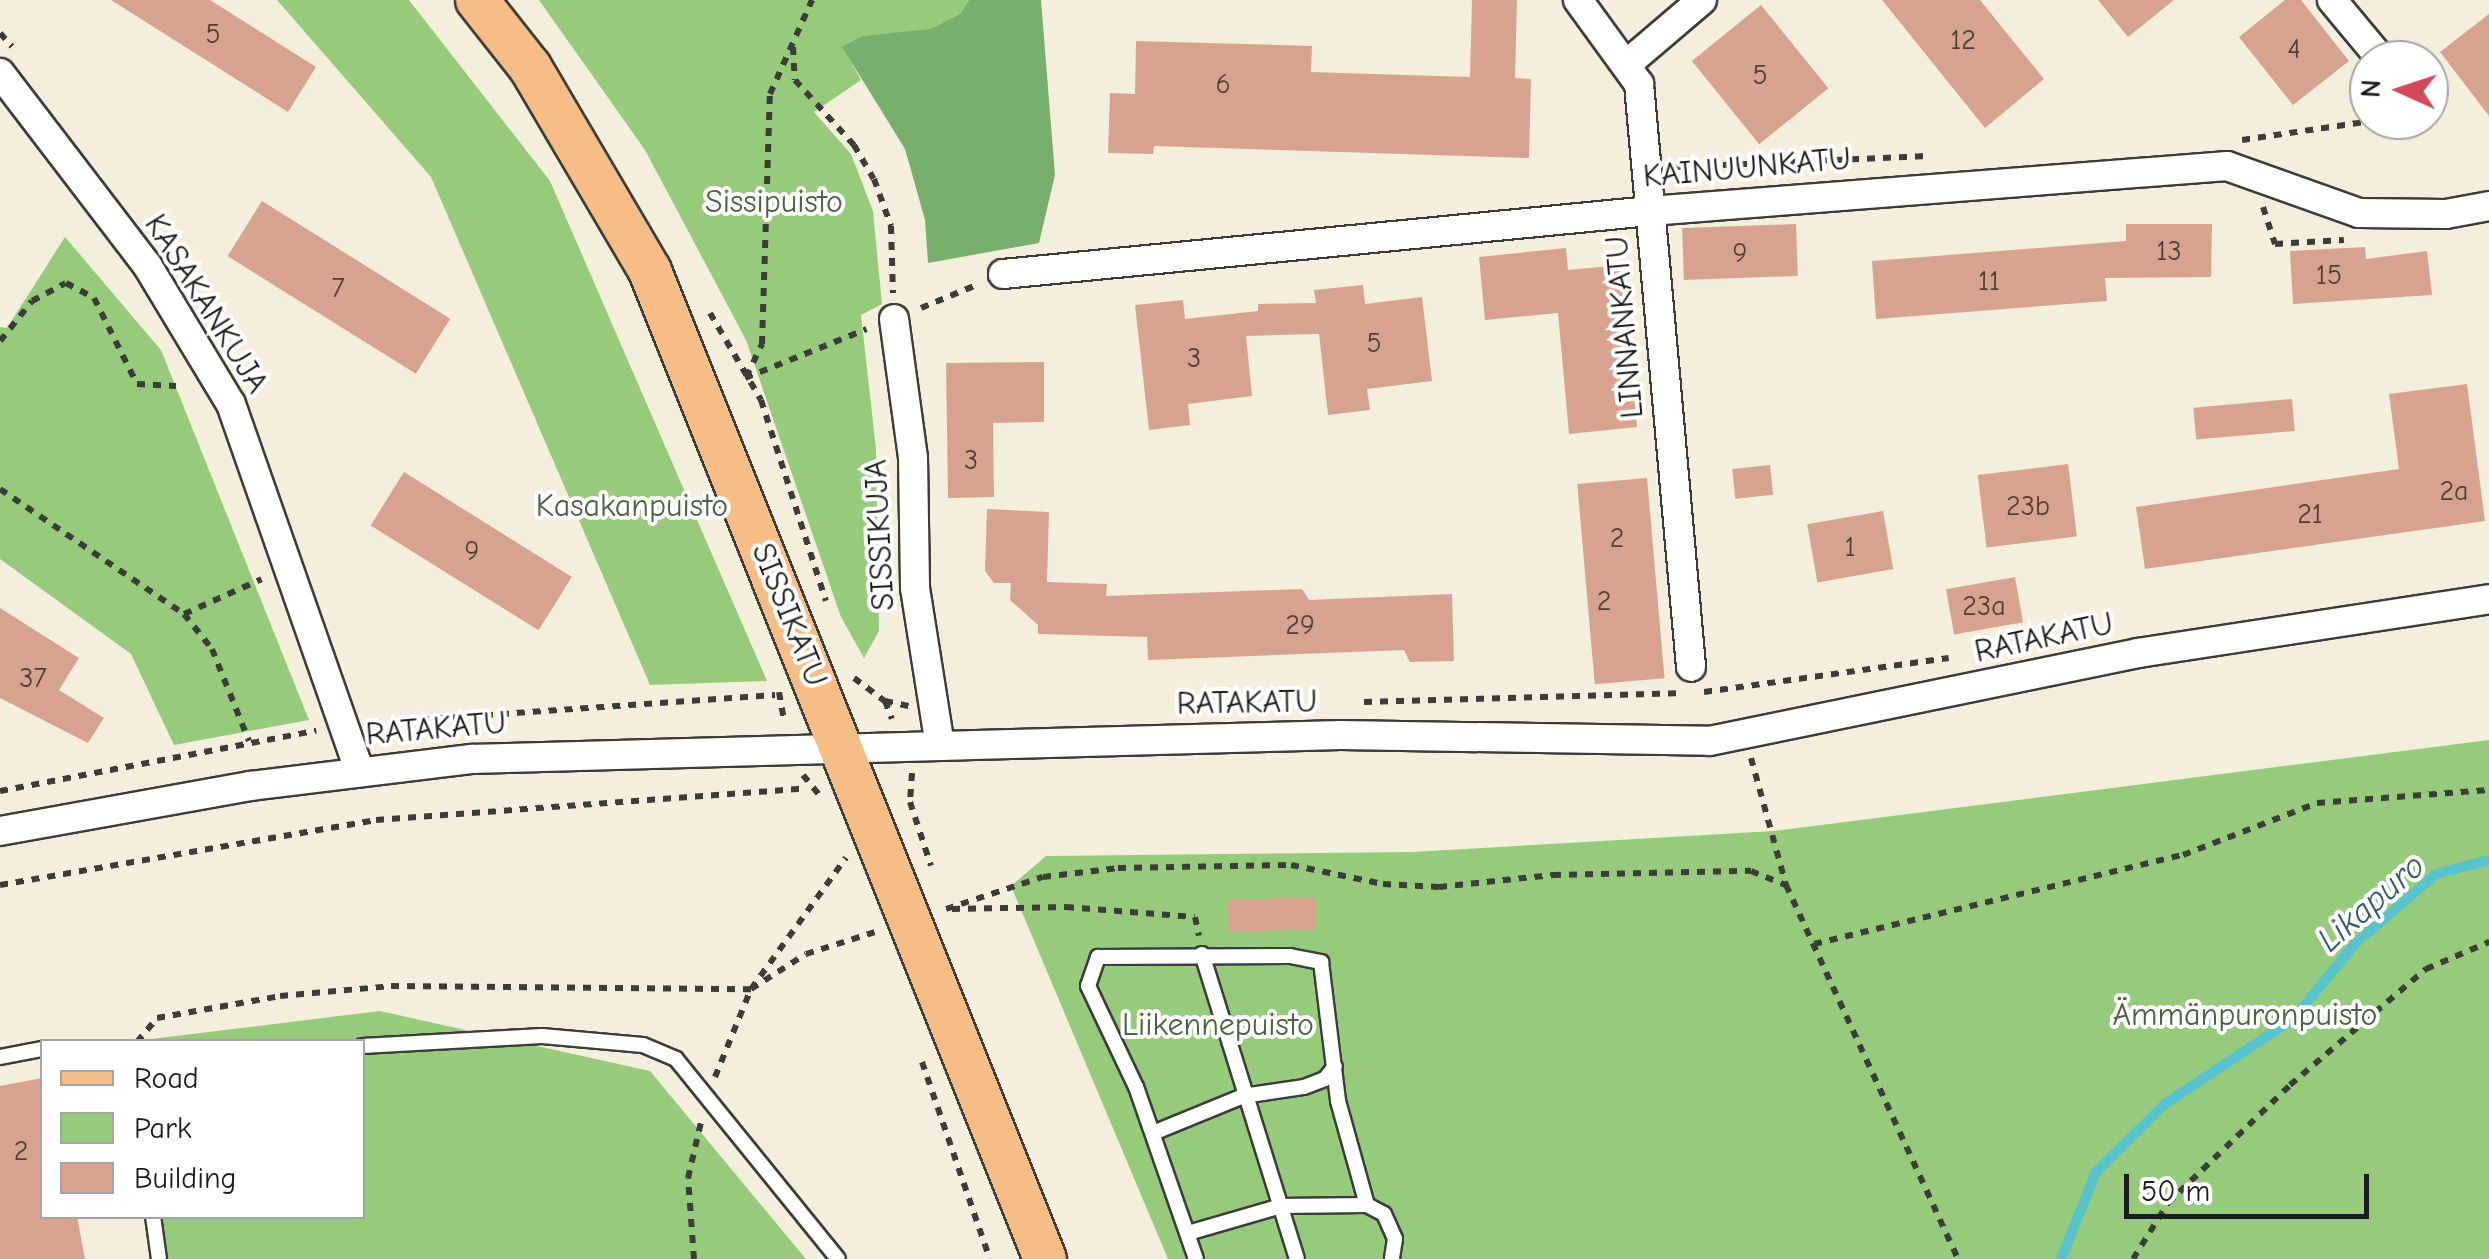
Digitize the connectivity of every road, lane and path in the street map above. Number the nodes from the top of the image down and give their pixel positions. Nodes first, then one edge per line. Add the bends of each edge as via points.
1 (477, 0) edge
2 (812, 0) edge
3 (1578, 0) edge
4 (1702, 0) edge
5 (2332, 0) edge
6 (2365, 40) edge
7 (792, 43) junction
8 (1628, 62) junction
9 (0, 72) edge
10 (2349, 125) edge
11 (1674, 149) dead end
12 (1946, 155) dead end
13 (2253, 155) dead end
14 (1650, 211) junction
15 (2488, 211) edge
16 (1003, 274) joint
17 (894, 319) junction
18 (0, 341) edge
19 (176, 386) dead end
20 (0, 488) edge
21 (263, 578) dead end
22 (2489, 598) edge
23 (184, 614) junction
24 (1691, 667) dead end
25 (775, 695) dead end
26 (348, 727) junction
27 (1745, 737) junction
28 (249, 741) junction
29 (842, 746) junction
30 (940, 746) junction
31 (359, 770) junction
32 (808, 788) dead end
33 (2489, 790) edge
34 (0, 791) edge
35 (0, 831) edge
36 (850, 854) dead end
37 (1786, 884) junction
38 (0, 885) edge
39 (878, 931) dead end
40 (2489, 942) edge
41 (1814, 944) junction
42 (1202, 954) junction
43 (751, 989) junction
44 (140, 1039) edge
45 (365, 1046) edge
46 (40, 1049) edge
47 (0, 1057) edge
48 (1335, 1066) junction
49 (708, 1093) junction
50 (1242, 1096) junction
51 (1153, 1133) junction
52 (1367, 1205) junction
53 (1281, 1206) junction
54 (152, 1219) edge
55 (1188, 1232) junction
56 (159, 1259) edge
57 (694, 1259) edge
58 (838, 1259) edge
59 (1045, 1259) edge
60 (1196, 1259) edge
61 (1297, 1259) edge
62 (1392, 1259) edge
63 (1958, 1259) edge
64 (2133, 1259) edge

1 - 29 main road, SISSIKATU via 530,67 650,271
2 - 7 path
3 - 8 street, LINNANKATU
4 - 8 street
5 - 6 street
7 - 17 path via 796,80 854,144 874,179 891,226
7 - 17 path via 770,94 762,344 746,378
8 - 14 street, LINNANKATU via 1639,84
9 - 26 street, KASAKANKUJA via 147,265 230,404
10 - 13 path via 2235,145
11 - 12 path via 1676,167
14 - 15 street, KAINUUNKATU via 2227,166 2359,214
14 - 16 street, KAINUUNKATU
14 - 24 street, LINNANKATU
16 - 17 path
17 - 30 street, SISSIKUJA via 912,458 914,588
18 - 19 path via 32,300 66,283 94,298 137,384
20 - 23 path
21 - 23 path
22 - 27 street, RATAKATU via 2138,654
23 - 28 path via 212,649
25 - 26 path
26 - 28 path
26 - 31 street, KASAKANKUJA
27 - 30 street, RATAKATU via 1341,736
27 - 37 path
28 - 34 path
29 - 30 street, RATAKATU
29 - 31 street, RATAKATU via 471,758
29 - 59 main road, SISSIKATU
31 - 35 street, RATAKATU
32 - 38 path via 376,820
33 - 41 path via 2316,803 2184,855
36 - 43 path
37 - 41 path
37 - 42 path via 1751,871 1552,875 1439,886 1383,884 1291,865 1118,868 1044,878 946,910 1066,907 1195,917
39 - 43 path via 806,954
40 - 64 path via 2426,969 2290,1084 2168,1203
41 - 63 path
42 - 48 lane via 1321,962
42 - 50 lane
42 - 51 lane via 1115,953 1098,957 1090,968 1088,986
43 - 44 path via 391,986 280,996 158,1018
43 - 49 path
45 - 49 lane via 596,1039 643,1045 676,1059
46 - 47 lane
48 - 50 lane via 1325,1079 1304,1087
48 - 52 lane
49 - 57 path via 688,1178
49 - 58 lane
50 - 51 lane
50 - 53 lane
51 - 55 lane
52 - 53 lane
52 - 62 lane via 1384,1214 1395,1239
53 - 55 lane
53 - 61 lane
54 - 56 lane
55 - 60 lane

